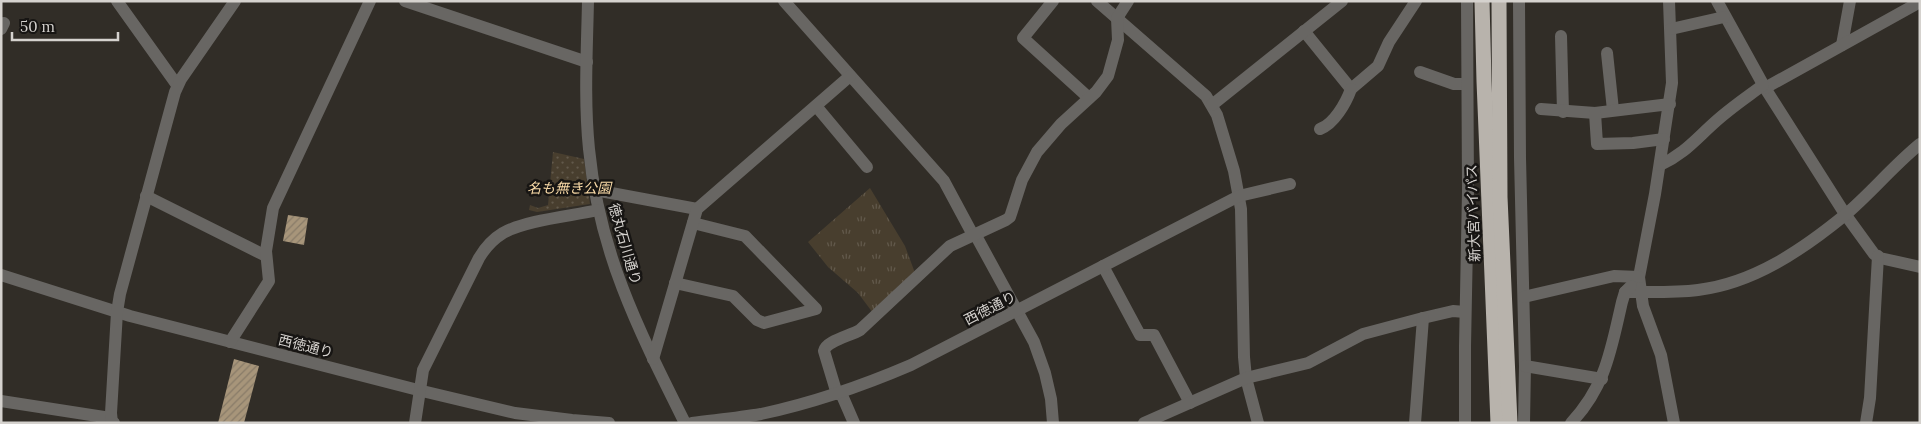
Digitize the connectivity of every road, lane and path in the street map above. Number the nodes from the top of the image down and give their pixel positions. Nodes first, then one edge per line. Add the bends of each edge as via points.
1 (117, 1) edge
2 (235, 1) edge
3 (370, 1) edge
4 (405, 1) edge
5 (588, 1) edge
6 (784, 1) edge
7 (1053, 1) edge
8 (1097, 1) edge
9 (1128, 1) edge
10 (1342, 1) edge
11 (1416, 1) edge
12 (1467, 1) edge
13 (1482, 1) edge
14 (1499, 1) edge
15 (1519, 1) edge
16 (1669, 1) edge
17 (1717, 1) edge
18 (1850, 1) edge
19 (1920, 2) edge
20 (1724, 17) junction
21 (1117, 18) junction
22 (1671, 30) junction
23 (1304, 31) junction
24 (1562, 36) dead end
25 (1842, 46) junction
26 (1607, 53) dead end
27 (587, 62) junction
28 (1420, 72) dead end
29 (850, 76) junction
30 (1466, 84) junction
31 (177, 85) junction
32 (1764, 86) junction
33 (1351, 90) junction
34 (1089, 98) junction
35 (1212, 104) junction
36 (1670, 104) junction
37 (816, 106) junction
38 (1540, 109) dead end
39 (1613, 110) junction
40 (1563, 112) junction
41 (1596, 113) junction
42 (1320, 130) dead end
43 (1664, 139) junction
44 (1920, 144) edge
45 (1660, 165) junction
46 (867, 167) dead end
47 (1290, 184) dead end
48 (595, 190) junction
49 (146, 196) junction
50 (1239, 196) junction
51 (697, 209) junction
52 (598, 210) junction
53 (1845, 214) junction
54 (693, 223) junction
55 (974, 234) junction
56 (266, 256) junction
57 (1878, 256) junction
58 (1103, 266) junction
59 (1920, 267) edge
60 (1, 275) edge
61 (1639, 277) junction
62 (675, 283) junction
63 (1625, 292) junction
64 (1641, 292) junction
65 (1524, 297) junction
66 (1017, 311) junction
67 (117, 312) junction
68 (1465, 312) junction
69 (1423, 318) junction
70 (230, 342) junction
71 (653, 359) junction
72 (1525, 366) junction
73 (1246, 378) junction
74 (1602, 380) junction
75 (418, 390) junction
76 (839, 393) junction
77 (1, 401) edge
78 (1190, 403) junction
79 (113, 422) edge
80 (414, 423) edge
81 (609, 423) edge
82 (685, 423) edge
83 (692, 423) edge
84 (854, 423) edge
85 (1053, 423) edge
86 (1144, 423) edge
87 (1258, 423) edge
88 (1415, 423) edge
89 (1465, 423) edge
90 (1498, 423) edge
91 (1510, 423) edge
92 (1524, 423) edge
93 (1570, 423) edge
94 (1674, 423) edge
95 (1866, 423) edge

1 - 31 street
2 - 31 street
3 - 56 street via 273,208
4 - 27 street
5 - 27 street, 徳丸石川通り
6 - 29 street
7 - 34 street via 1023,38
8 - 21 street
9 - 21 street
10 - 23 street
11 - 33 street via 1389,42 1378,66
12 - 30 street
13 - 90 highway, 新大宮バイパス
14 - 91 highway, 新大宮バイパス via 1500,197
15 - 65 street
16 - 22 street
17 - 20 street
18 - 25 street
19 - 25 street
20 - 22 street
20 - 32 street
21 - 34 street via 1118,40 1108,76
21 - 35 street
22 - 36 street
23 - 33 street
23 - 35 street
24 - 40 street
25 - 32 street
26 - 39 street
27 - 48 street, 徳丸石川通り via 587,121
28 - 30 street via 1454,84
29 - 37 street
29 - 55 street via 944,182
30 - 68 street
31 - 49 street
32 - 45 street via 1715,121 1689,148
32 - 53 street
33 - 42 street via 1347,100
34 - 55 street via 1037,152 1022,180 1010,217
35 - 50 street
36 - 39 street
36 - 43 street
37 - 46 street
37 - 51 street
38 - 40 street
39 - 41 street
40 - 41 street
41 - 43 street via 1597,144
43 - 45 street
44 - 53 street
45 - 61 street
47 - 50 street, 西徳通り
48 - 51 street
48 - 52 street, 徳丸石川通り
49 - 56 street
49 - 67 street
50 - 58 street, 西徳通り
50 - 73 street via 1243,224
51 - 54 street
52 - 71 street, 徳丸石川通り via 621,288
52 - 75 street via 523,225 492,241 479,258 423,370
53 - 57 street
53 - 64 street via 1788,257 1753,275 1697,290
54 - 62 street
54 - 62 street via 745,236 816,309 810,315 764,323 732,296
55 - 66 street
55 - 76 street via 950,246 860,330 851,336 822,343
56 - 70 street via 269,281
57 - 59 street
57 - 95 street
58 - 66 street, 西徳通り
58 - 78 street via 1140,335 1154,335
60 - 67 street, 西徳通り
61 - 63 street
61 - 64 street
61 - 65 street via 1614,276
62 - 71 street
63 - 64 street
63 - 74 street
64 - 94 street via 1645,316 1661,355
65 - 72 street
66 - 76 street, 西徳通り via 911,366
66 - 85 street via 1034,342 1045,373
67 - 70 street, 西徳通り
67 - 79 street
68 - 69 street via 1454,311
68 - 89 street
69 - 73 street via 1363,334 1308,363
69 - 88 street
70 - 75 street, 西徳通り
71 - 82 street, 徳丸石川通り
72 - 74 street
72 - 92 street
73 - 78 street
73 - 87 street
74 - 93 street
75 - 80 street
75 - 81 street, 西徳通り via 516,413
76 - 83 street, 西徳通り via 760,414
76 - 84 street
77 - 79 street via 104,417
78 - 86 street

